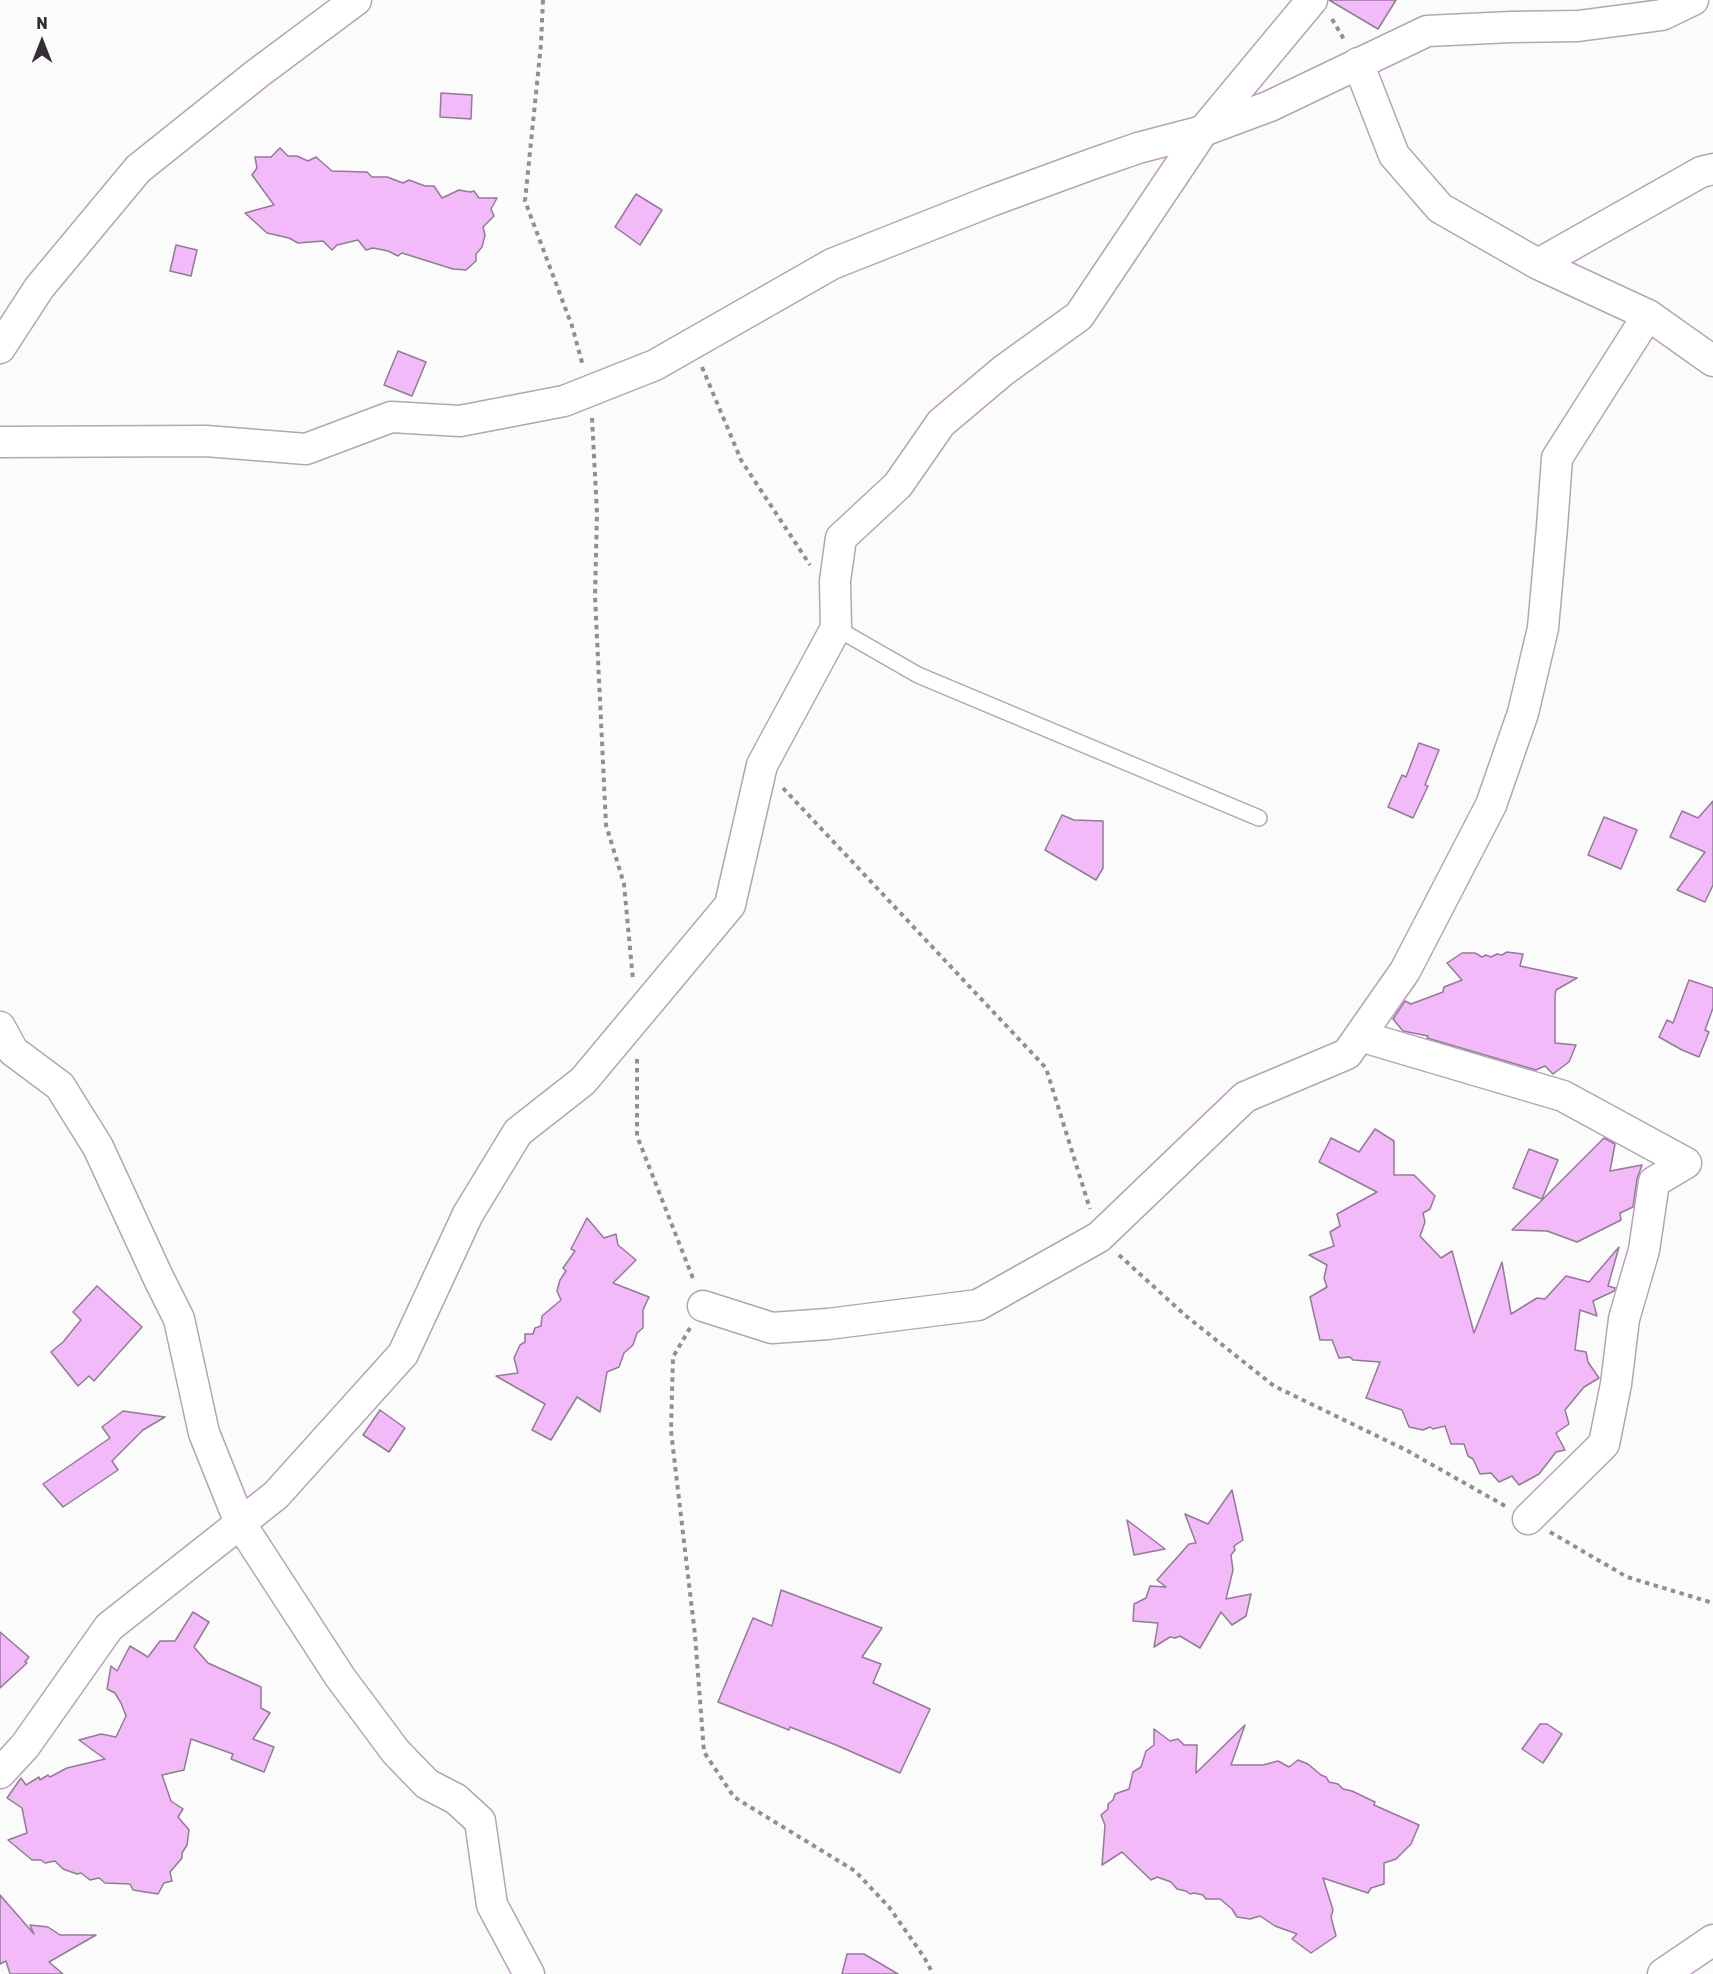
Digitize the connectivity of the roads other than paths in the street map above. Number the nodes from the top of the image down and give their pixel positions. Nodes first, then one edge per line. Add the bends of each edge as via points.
1 (356, 0) edge
2 (1693, 0) edge
3 (1319, 5) edge
4 (1358, 63) junction
5 (1203, 132) junction
6 (1713, 169) edge
7 (1538, 264) junction
8 (1648, 315) junction
9 (0, 348) edge
10 (1713, 361) edge
11 (0, 442) edge
12 (836, 628) junction
13 (1258, 818) dead end
14 (0, 1027) edge
15 (1360, 1036) junction
16 (703, 1306) road end
17 (1528, 1519) road end
18 (240, 1523) junction
19 (0, 1773) edge
20 (1713, 1940) edge
21 (529, 1974) edge
22 (1663, 1974) edge

1 - 9 street via 138,169 39,288
2 - 4 street via 1662,15 1578,26 1427,31
3 - 5 street
4 - 5 street via 1270,106
4 - 7 street via 1394,155 1440,208
5 - 11 street via 1092,164 832,264 655,365 564,400 460,421 391,417 306,449 206,441
5 - 12 street via 1079,316 1004,370 941,423 898,485 841,538 835,581
6 - 7 street via 1701,172
7 - 8 street
8 - 10 street
8 - 15 street via 1557,458 1543,628 1523,713 1491,805 1405,971
12 - 13 lane via 918,675
12 - 18 street via 762,765 730,905 583,1081 518,1132 468,1214 403,1354 276,1495
14 - 18 street via 13,1051 60,1086 98,1147 179,1319 204,1433
15 - 16 street via 1347,1054 1245,1097 1099,1237 978,1305 772,1328
15 - 17 street via 1563,1096 1686,1163 1654,1182 1644,1250 1624,1319 1604,1444
18 - 19 street via 109,1627 24,1746
18 - 21 street via 340,1677 396,1752 427,1784 456,1799 480,1821 492,1905
20 - 22 street

